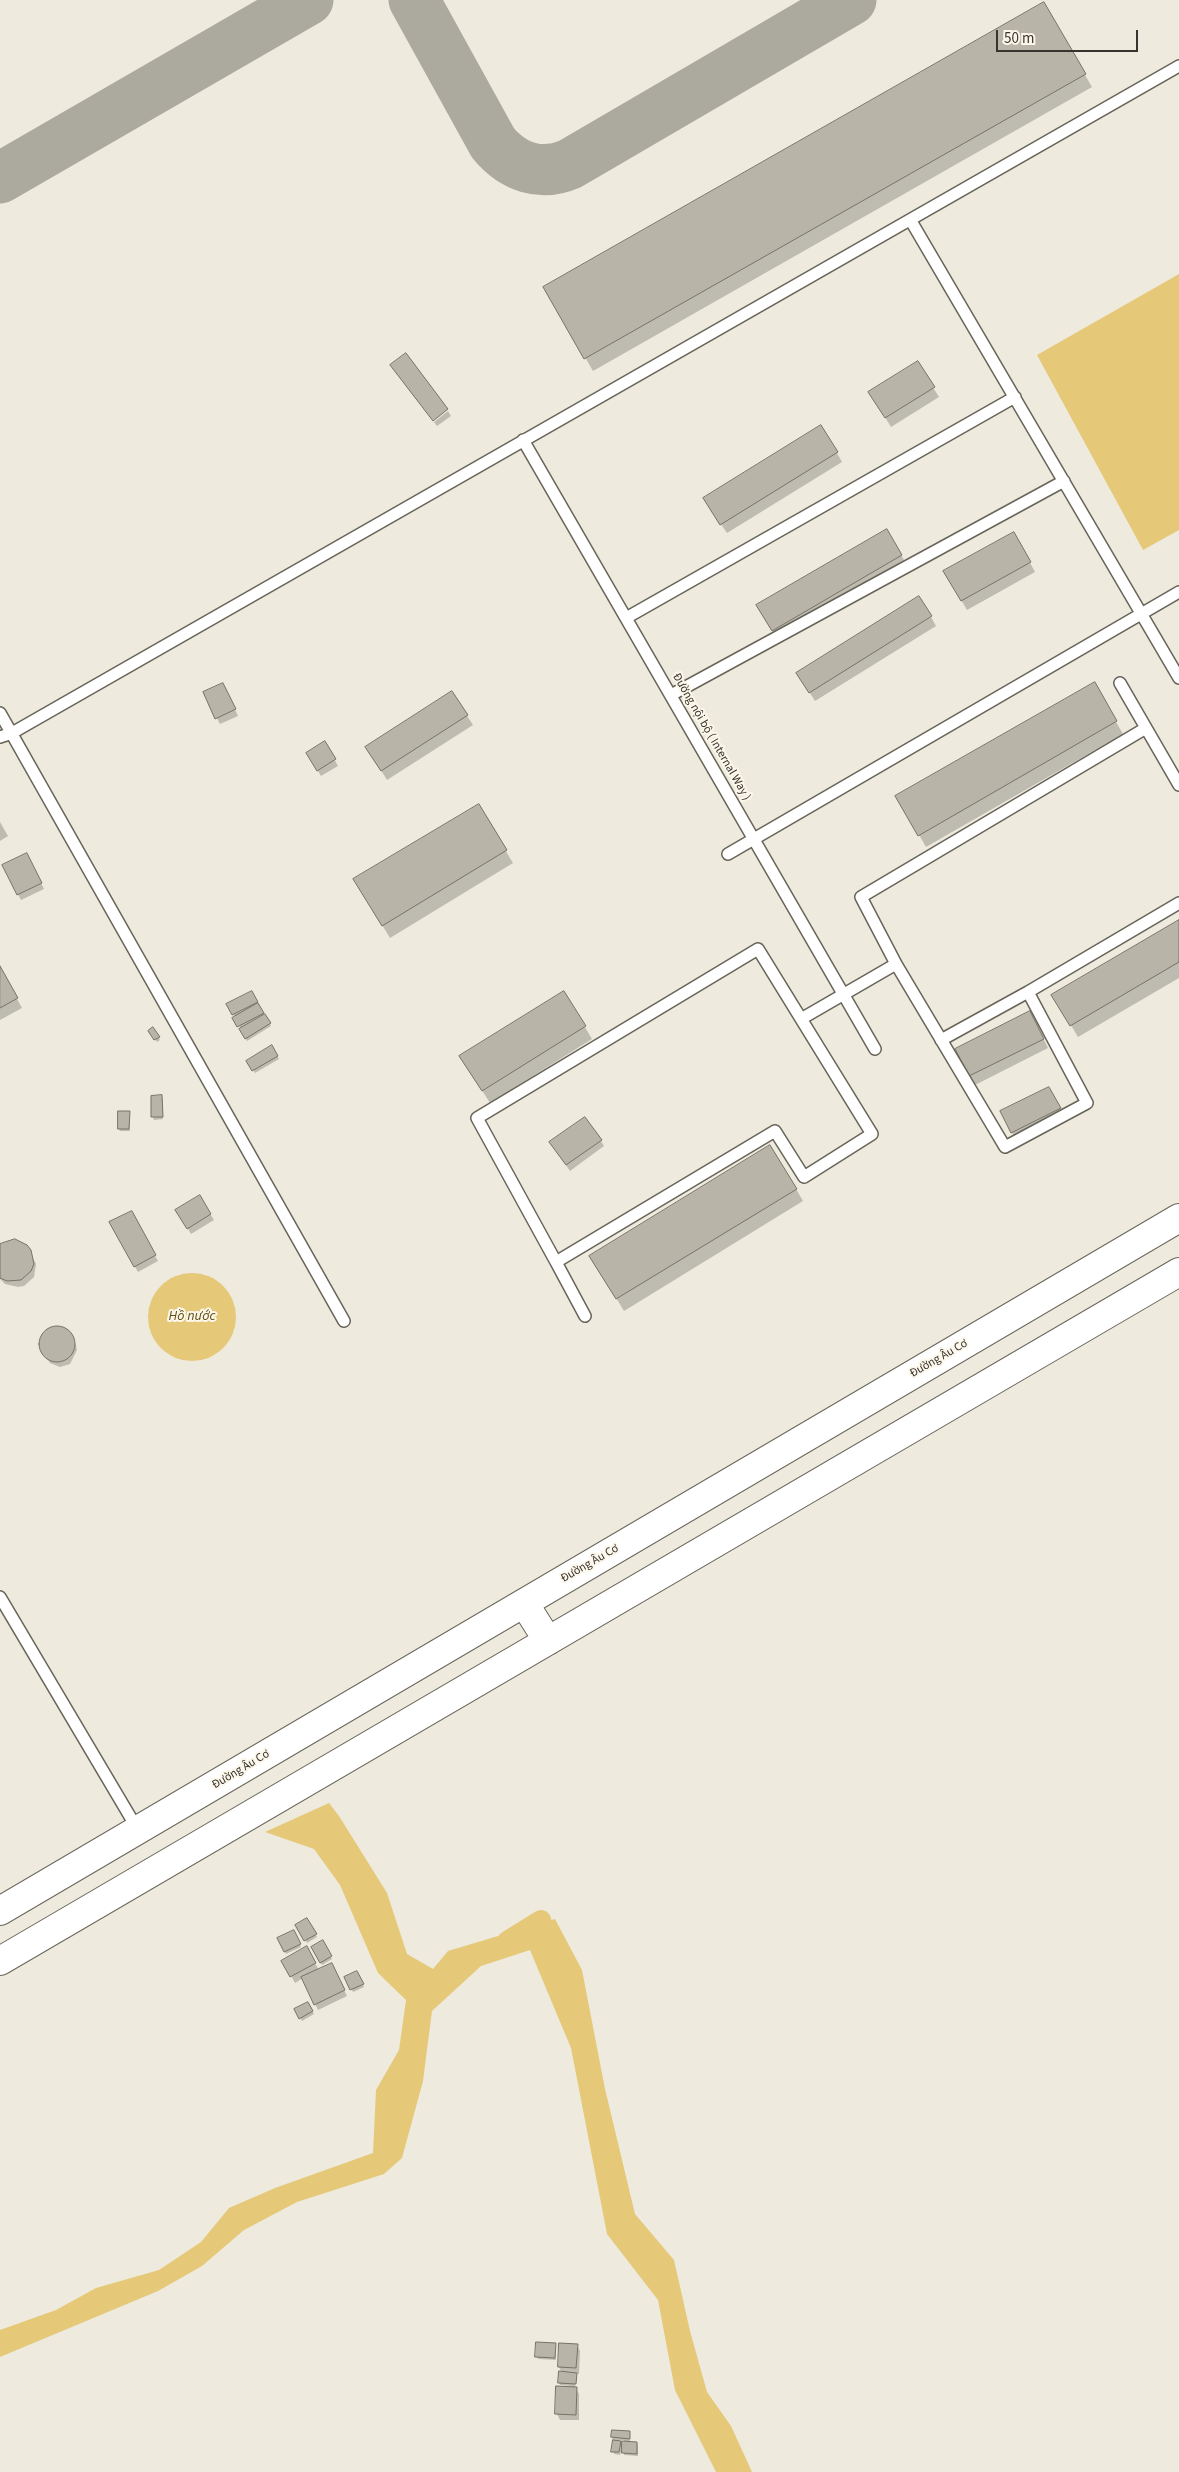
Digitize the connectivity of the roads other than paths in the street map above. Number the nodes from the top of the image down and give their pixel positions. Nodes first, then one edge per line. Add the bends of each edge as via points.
1 (1179, 66) edge
2 (911, 220) junction
3 (1014, 397) junction
4 (523, 440) junction
5 (1064, 481) junction
6 (1179, 592) edge
7 (1142, 614) junction
8 (626, 618) junction
9 (1179, 678) edge
10 (1120, 683) dead end
11 (670, 695) junction
12 (0, 712) edge
13 (1146, 728) junction
14 (12, 733) junction
15 (0, 737) edge
16 (1179, 785) edge
17 (754, 839) junction
18 (728, 854) dead end
19 (1179, 903) edge
20 (896, 964) junction
21 (1028, 992) junction
22 (844, 994) junction
23 (801, 1019) junction
24 (941, 1040) junction
25 (875, 1049) dead end
26 (1179, 1218) edge
27 (556, 1262) junction
28 (1179, 1272) edge
29 (585, 1316) dead end
30 (344, 1320) dead end
31 (0, 1597) edge
32 (524, 1603) junction
33 (548, 1641) junction
34 (138, 1831) junction
35 (0, 1911) edge
36 (0, 1961) edge

1 - 2 lane
2 - 3 lane
2 - 4 lane
3 - 5 lane
3 - 8 lane
4 - 8 lane, Đường nội bộ ( Internal Way )
4 - 14 lane
5 - 7 lane
5 - 11 lane
6 - 7 lane
7 - 9 lane
7 - 17 lane
8 - 11 lane, Đường nội bộ ( Internal Way )
10 - 13 lane
11 - 17 lane, Đường nội bộ ( Internal Way )
12 - 14 lane
13 - 16 lane
13 - 20 lane via 860,897
14 - 15 lane
14 - 30 lane
17 - 18 lane
17 - 22 lane, Đường nội bộ ( Internal Way )
19 - 21 lane
20 - 22 lane
20 - 24 lane
21 - 24 lane
21 - 24 lane via 1087,1103 1005,1146
22 - 23 lane
22 - 25 lane, Đường nội bộ ( Internal Way )
23 - 27 lane via 872,1134 804,1177 775,1131
23 - 27 lane via 758,949 477,1118
26 - 32 street, Đường Âu Cơ
27 - 29 lane
28 - 33 street
31 - 34 lane
32 - 33 street
32 - 34 street, Đường Âu Cơ
33 - 36 street
34 - 35 street, Đường Âu Cơ

